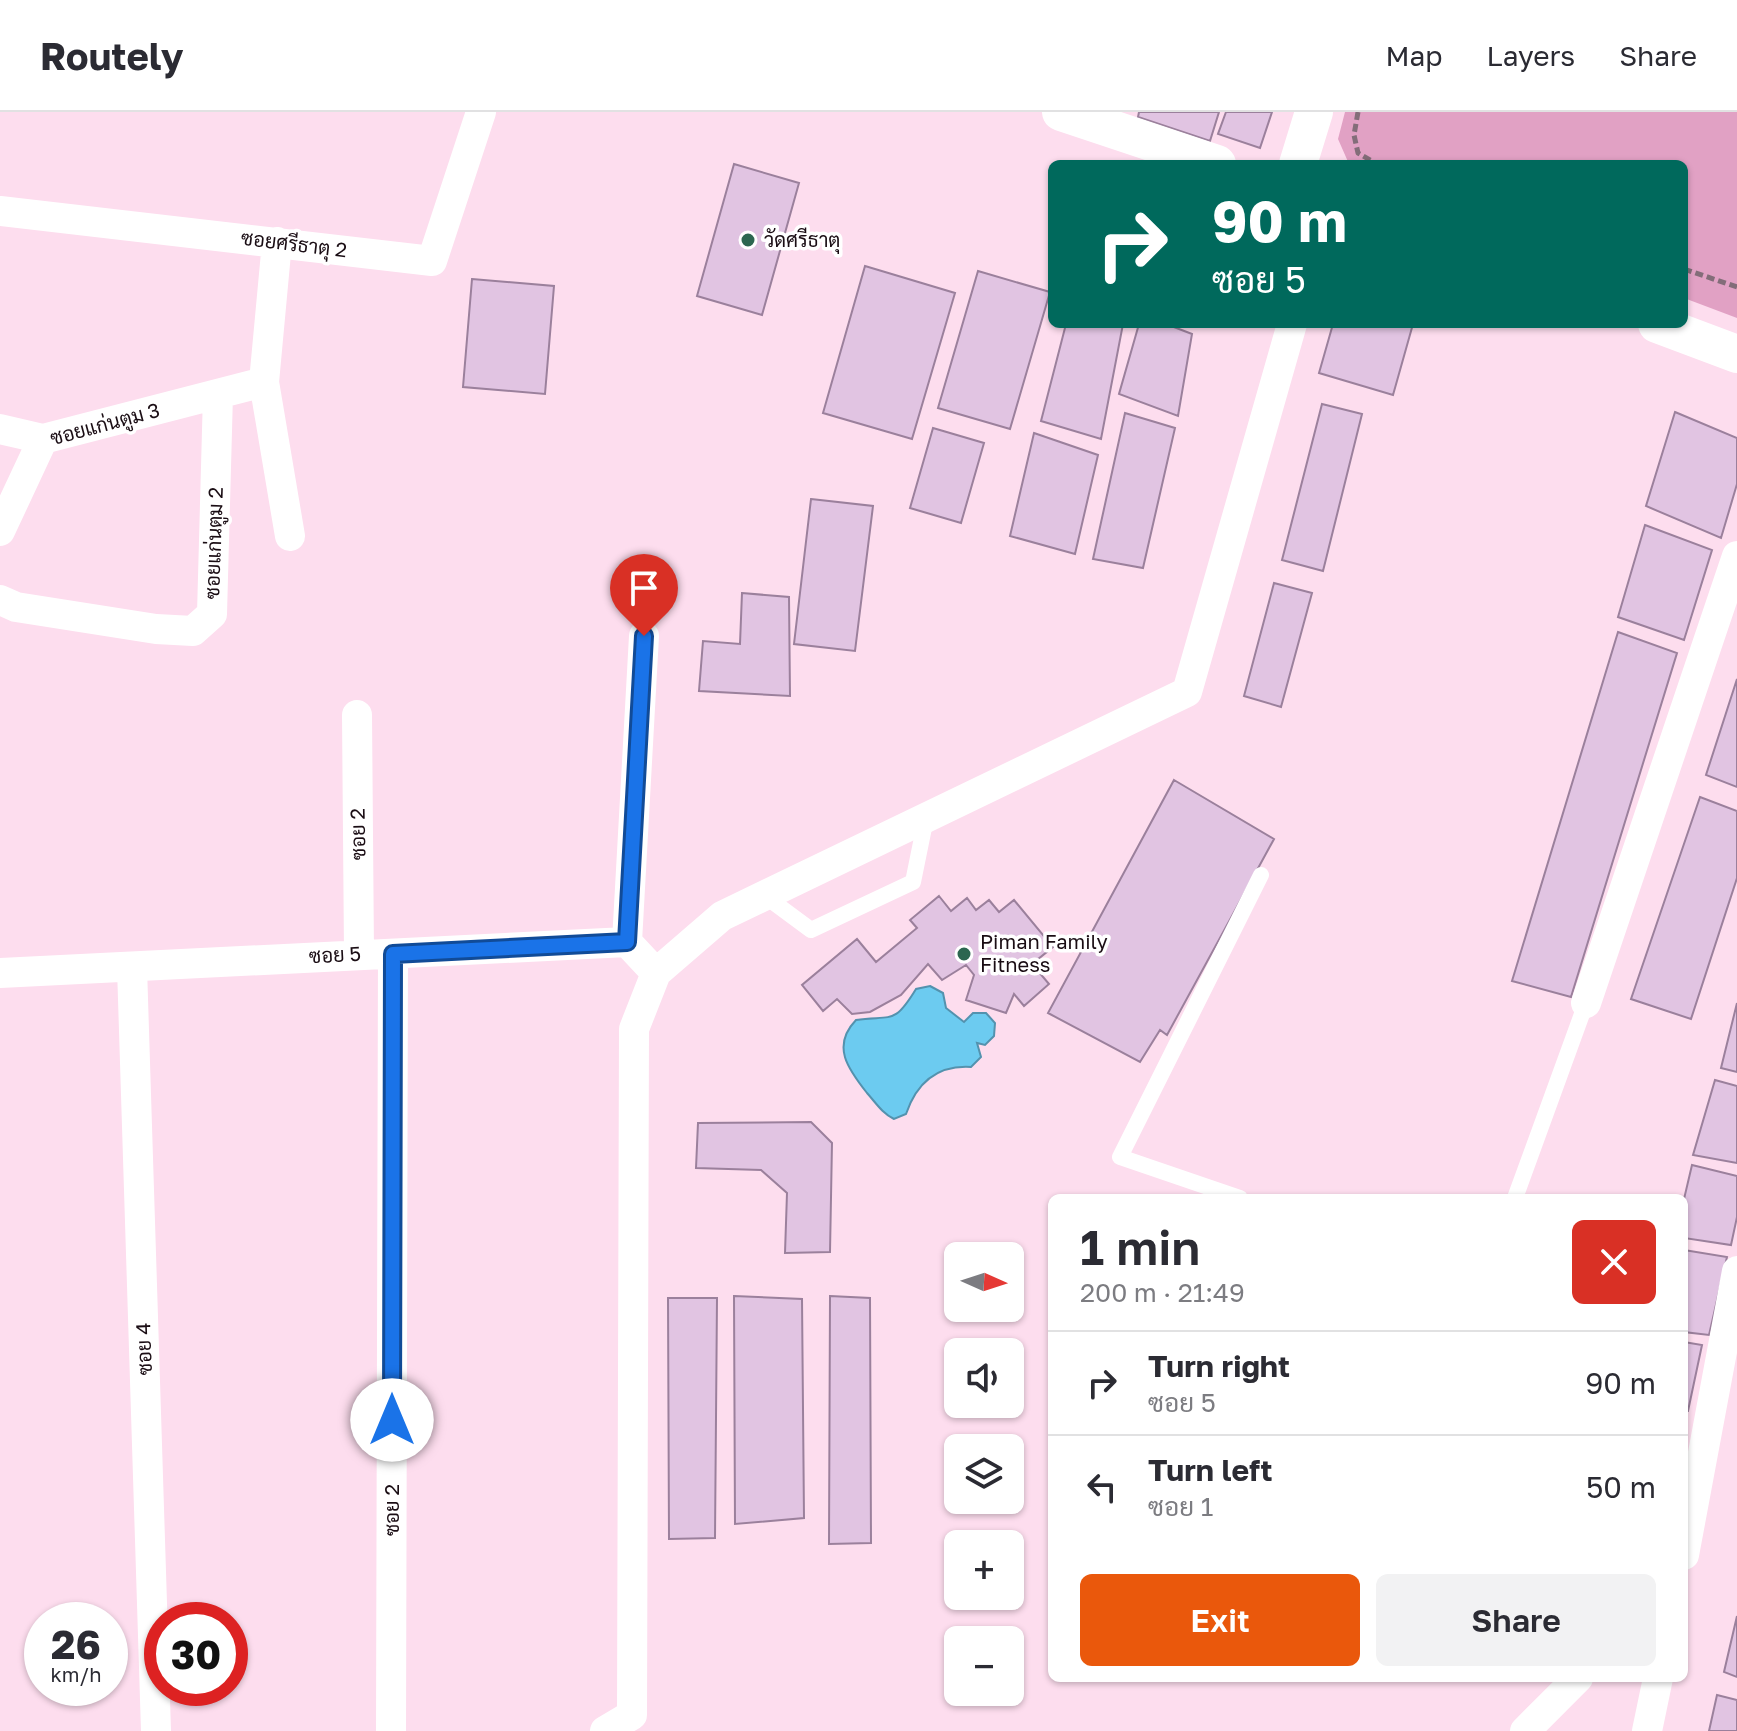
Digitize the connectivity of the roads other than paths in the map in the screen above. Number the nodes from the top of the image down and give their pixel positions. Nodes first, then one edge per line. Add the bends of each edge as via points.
1 (481, 112) edge
2 (1061, 112) edge
3 (1314, 112) edge
4 (1205, 160) edge
5 (1299, 160) edge
6 (0, 211) edge
7 (277, 242) junction
8 (1291, 328) edge
9 (1668, 328) edge
10 (1737, 354) edge
11 (264, 382) junction
12 (218, 394) junction
13 (0, 429) edge
14 (43, 439) junction
15 (0, 531) edge
16 (290, 536) dead end
17 (1737, 556) edge
18 (0, 600) edge
19 (644, 636) dead end
20 (357, 715) dead end
21 (926, 818) junction
22 (1261, 875) dead end
23 (765, 896) junction
24 (627, 942) junction
25 (359, 953) junction
26 (393, 954) junction
27 (132, 967) junction
28 (0, 973) edge
29 (656, 973) junction
30 (1586, 1003) joint
31 (1228, 1194) edge
32 (1516, 1194) edge
33 (1737, 1271) edge
34 (1688, 1534) edge
35 (1574, 1682) edge
36 (1657, 1682) edge
37 (156, 1731) edge
38 (391, 1731) edge
39 (605, 1731) edge
40 (1525, 1731) edge
41 (1647, 1731) edge

1 - 7 street, ซอยศรีธาตุ 2 via 432,261
2 - 4 street
3 - 5 street
6 - 7 street, ซอยศรีธาตุ 2
7 - 11 street
8 - 21 street via 1187,692
9 - 10 street
11 - 12 street, ซอยแก่นตูม 3
11 - 16 street
12 - 14 street, ซอยแก่นตูม 3
12 - 18 street, ซอยแก่นตูม 2 via 212,614 193,631 156,629
13 - 14 street
14 - 15 street, ซอยแก่นตูม 3
17 - 30 street
19 - 24 street
20 - 25 street, ซอย 2
21 - 23 street
21 - 23 lane via 913,882 811,930
22 - 31 lane via 1120,1157
23 - 29 street via 722,916
24 - 26 street, ซอย 5
24 - 29 street
25 - 26 street, ซอย 5
25 - 27 street, ซอย 5
26 - 38 street, ซอย 2
27 - 28 street, ซอย 5
27 - 37 street, ซอย 4
29 - 39 street via 634,1029 632,1715
30 - 32 lane
33 - 34 street
35 - 40 street
36 - 41 street

